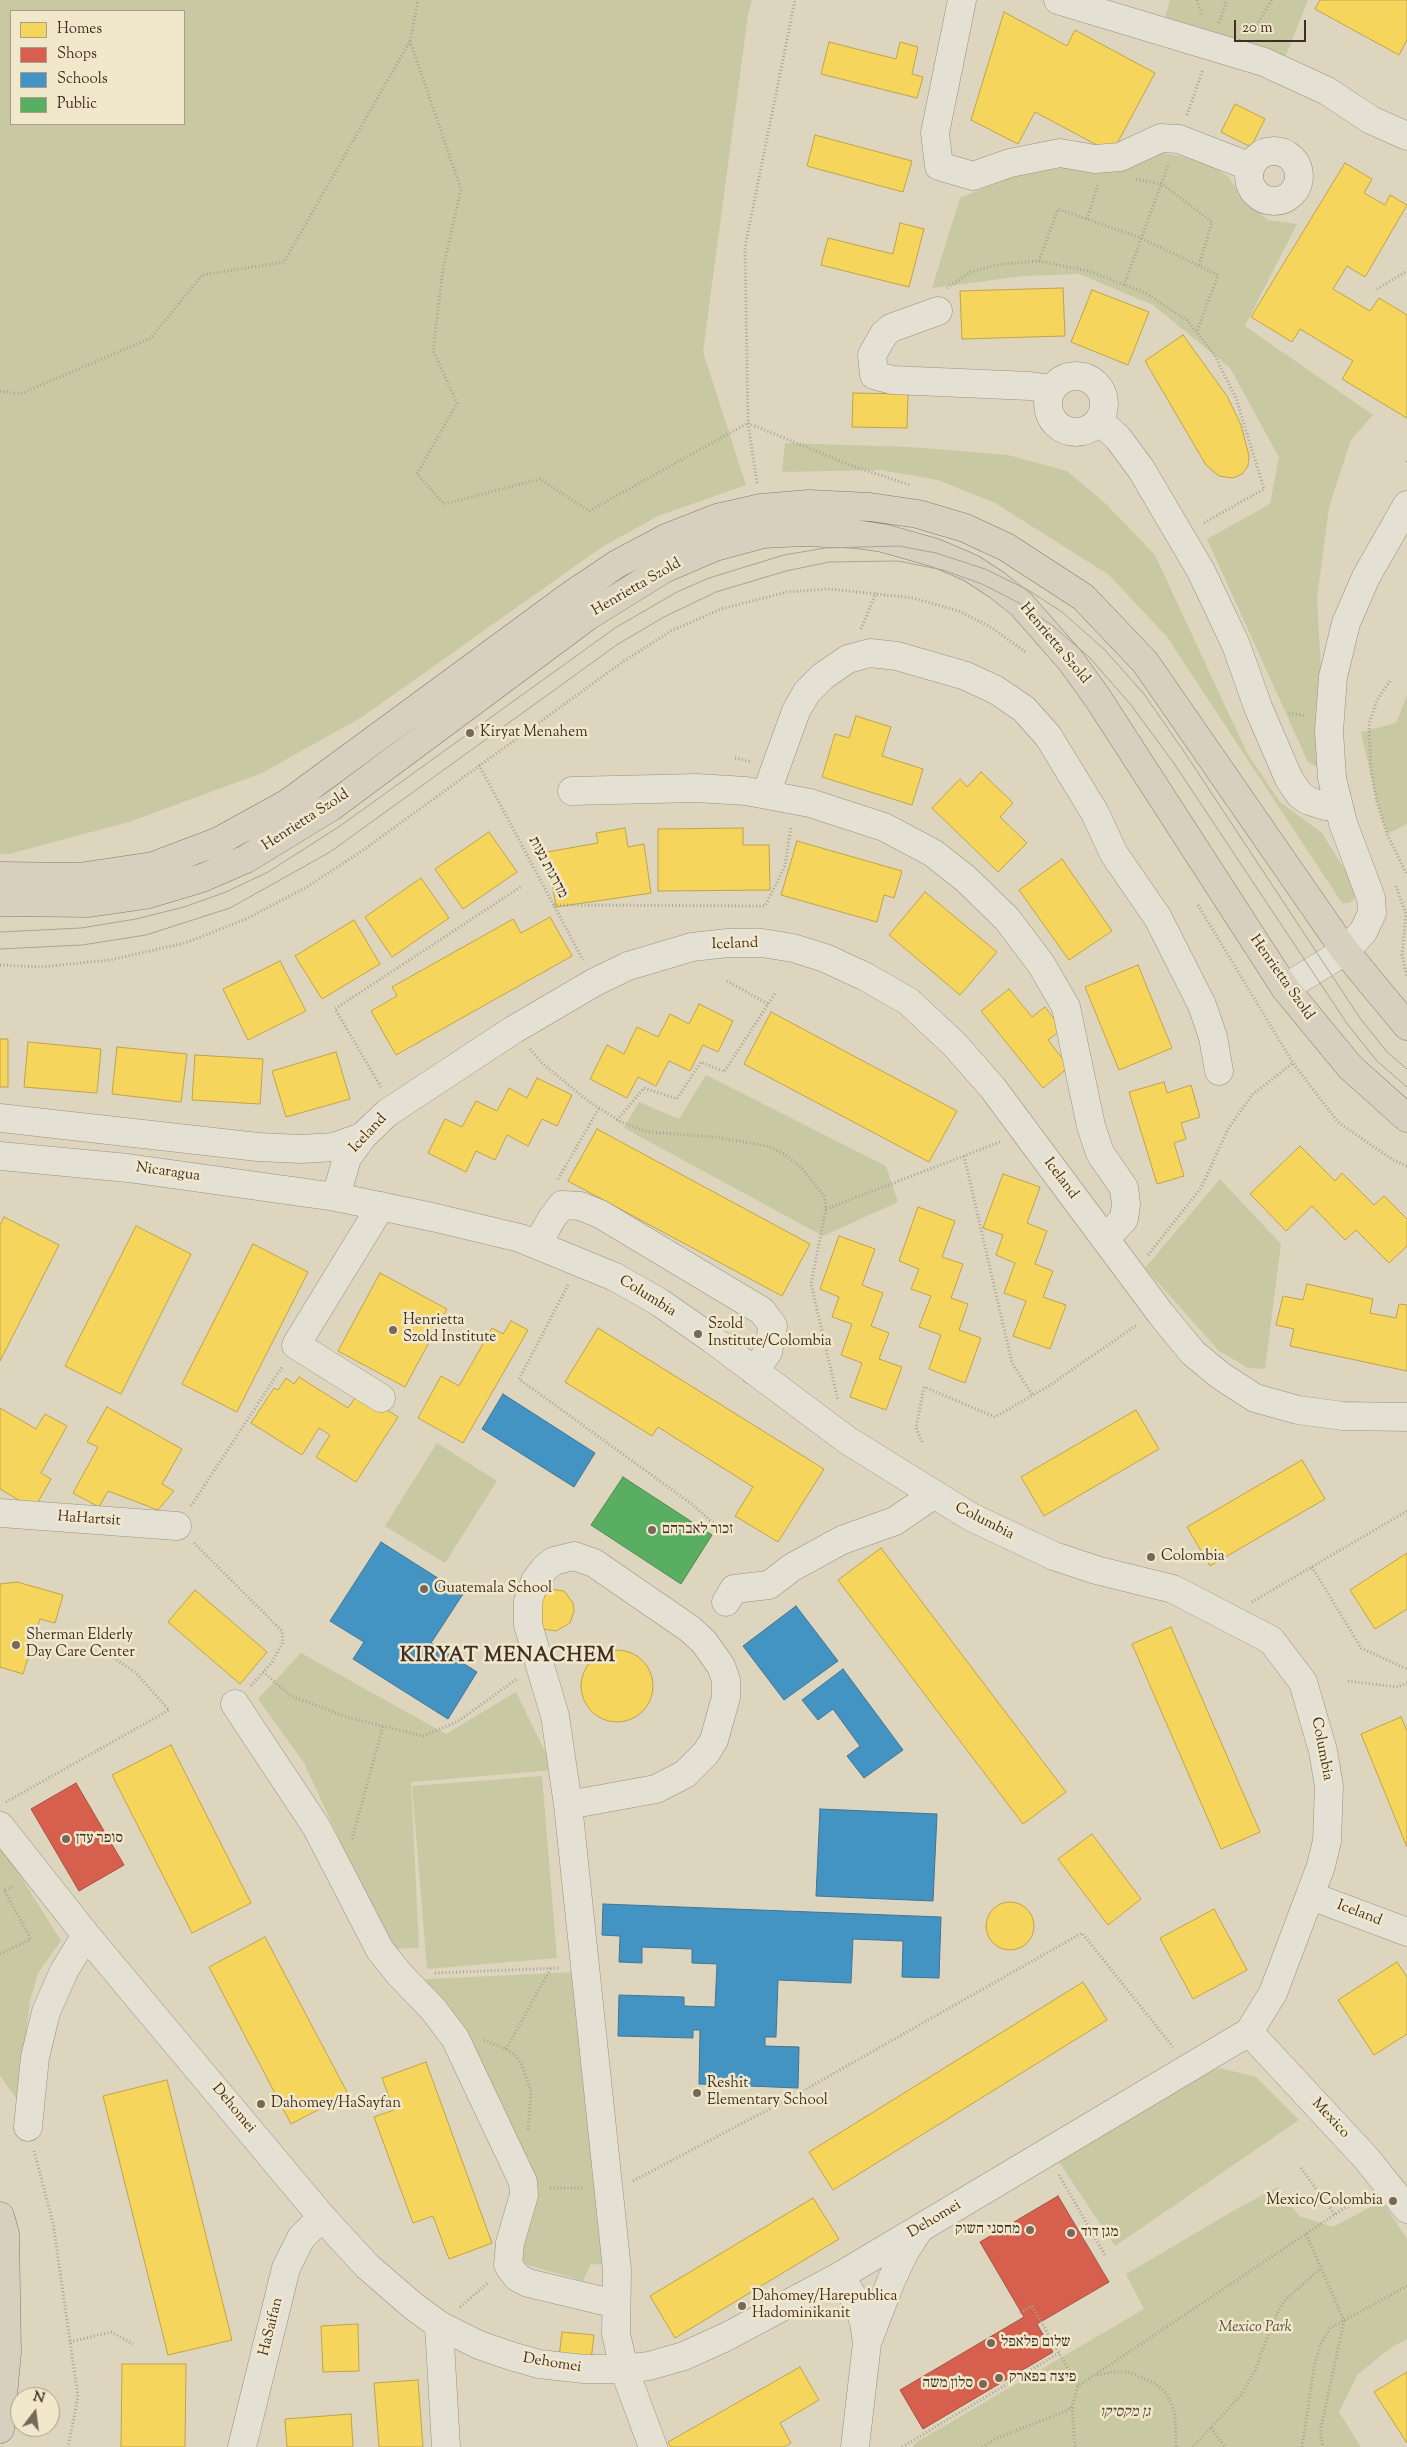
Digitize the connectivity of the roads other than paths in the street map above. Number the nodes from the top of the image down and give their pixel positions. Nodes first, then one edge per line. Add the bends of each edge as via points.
1 (962, 0) edge
2 (1058, 0) edge
3 (1407, 136) edge
4 (1251, 168) dead end
5 (938, 311) road end
6 (1051, 390) junction
7 (1099, 421) junction
8 (1407, 505) edge
9 (572, 791) dead end
10 (766, 794) junction
11 (1338, 806) junction
12 (0, 876) edge
13 (0, 902) edge
14 (1344, 951) junction
15 (1285, 988) junction
16 (1407, 1026) edge
17 (1219, 1071) dead end
18 (0, 1118) edge
19 (1407, 1118) edge
20 (362, 1137) junction
21 (0, 1156) edge
22 (336, 1197) junction
23 (381, 1206) junction
24 (1105, 1239) junction
25 (536, 1245) junction
26 (754, 1370) junction
27 (381, 1398) dead end
28 (1407, 1417) edge
29 (933, 1495) junction
30 (0, 1513) edge
31 (177, 1526) road end
32 (726, 1602) dead end
33 (235, 1704) road end
34 (568, 1805) junction
35 (0, 1826) edge
36 (1311, 1896) junction
37 (1407, 1932) edge
38 (86, 1935) junction
39 (1249, 2032) junction
40 (28, 2127) road end
41 (1407, 2209) edge
42 (0, 2216) edge
43 (322, 2217) junction
44 (921, 2228) junction
45 (840, 2276) junction
46 (616, 2304) junction
47 (439, 2325) junction
48 (867, 2343) junction
49 (624, 2369) junction
50 (0, 2429) edge
51 (242, 2447) edge
52 (446, 2447) edge
53 (653, 2447) edge
54 (855, 2447) edge

1 - 4 street via 935,133 939,166 973,176 1010,162 1060,153 1095,159 1120,157 1161,138 1179,138
2 - 3 street via 1264,62 1327,91 1371,120
5 - 6 street via 891,328 884,334 872,355 874,375 892,380 1030,386
6 - 7 street via 1047,409 1057,426 1082,432
6 - 7 street via 1068,376 1087,378 1102,393 1103,412
7 - 11 street via 1118,438 1141,470 1219,606 1289,780 1309,801
8 - 11 street via 1366,577 1346,623 1336,660 1329,731 1332,778
9 - 10 street via 696,788
10 - 17 street via 796,711 807,692 848,659 870,653 897,656 966,676 996,690 1024,709 1048,736 1095,813 1114,854 1158,918 1202,1005 1213,1037
10 - 24 street via 810,803 884,827 933,853 1007,919 1041,964 1066,1007 1091,1126 1100,1153 1124,1188 1124,1219
11 - 14 street via 1373,906 1363,932
12 - 14 main road, Henrietta Szold via 79,876 153,866 219,842 288,803 571,595 617,564 666,538 709,521 761,508 809,504 870,507 918,514 965,528 1006,547 1083,597 1145,662
13 - 15 main road, Henrietta Szold via 89,902 145,895 202,878 246,859 331,807 588,616 664,569 715,547 763,534 829,532 882,538 936,553 971,568 1021,604 1071,660 1097,697
14 - 15 street
14 - 16 main road, Henrietta Szold
15 - 19 main road, Henrietta Szold via 1350,1067
18 - 20 street via 258,1147 334,1147
20 - 22 street, Iceland via 347,1158
20 - 24 street, Iceland via 394,1109 513,1030 628,966 692,947 728,943 786,946 825,958 908,1001 954,1044 992,1087
21 - 22 street, Nicaragua via 128,1168
22 - 23 street, Columbia
23 - 25 street, Columbia via 520,1238
23 - 27 street via 296,1345
24 - 28 street, Iceland via 1193,1353 1255,1398 1298,1410 1342,1416
25 - 26 street, Columbia via 615,1277 658,1302
25 - 26 street via 562,1205 580,1206 600,1214 762,1311 773,1326 772,1334 768,1352
26 - 29 street, Columbia via 847,1440
29 - 32 street via 895,1521 842,1540 791,1568 769,1585 734,1589
29 - 36 street, Columbia via 971,1517 1054,1556 1173,1589 1271,1640 1303,1682 1313,1710 1329,1786 1327,1841
30 - 31 street, HaHartsit
33 - 46 street via 317,1828 380,1950 455,2038 501,2140 519,2170 524,2195 510,2243 508,2265 517,2277 528,2283
34 - 34 street via 656,1789 685,1774 714,1740 726,1697 722,1666 690,1629 594,1563 574,1556 546,1566 535,1581 528,1601 528,1625 558,1732
34 - 46 street via 617,2270
35 - 38 street, Dehomei
36 - 37 street, Iceland
36 - 39 street, Columbia via 1274,1992
38 - 40 street via 64,1971 46,2012 35,2057
38 - 43 street, Dehomei
39 - 41 street, Mexico
39 - 44 street, Dehomei
42 - 50 main road via 5,2234 8,2352
43 - 47 street, Dehomei via 367,2266
43 - 51 street, HaSaifan via 301,2238 286,2268
44 - 45 street, Dehomei
44 - 48 street via 904,2253
45 - 48 street via 859,2306
45 - 49 street, Dehomei via 684,2356
46 - 49 street via 615,2326
47 - 49 street, Dehomei via 479,2345 540,2364 584,2370
47 - 52 street
48 - 54 street
49 - 53 street

